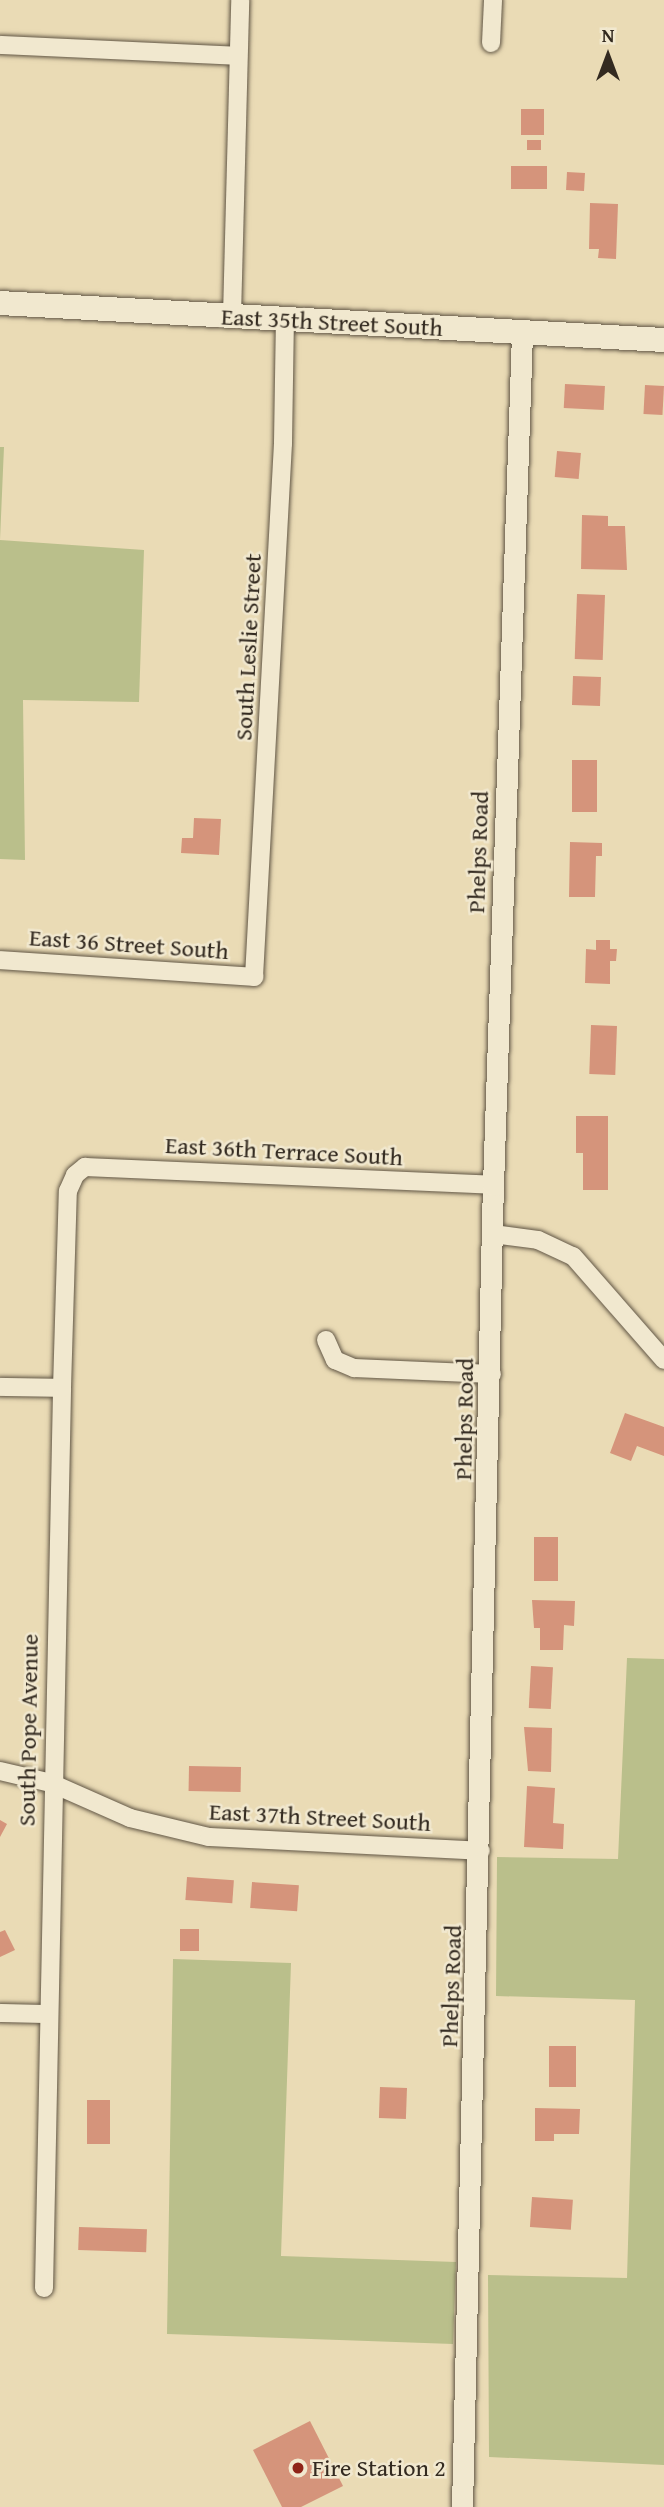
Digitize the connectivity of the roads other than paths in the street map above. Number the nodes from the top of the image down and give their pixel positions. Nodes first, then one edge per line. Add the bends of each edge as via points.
1 (240, 0) edge
2 (493, 0) edge
3 (491, 43) dead end
4 (0, 45) edge
5 (238, 56) junction
6 (0, 303) edge
7 (232, 316) junction
8 (285, 320) junction
9 (523, 332) junction
10 (664, 340) edge
11 (0, 960) edge
12 (254, 977) joint
13 (75, 1175) joint
14 (493, 1185) junction
15 (493, 1234) junction
16 (326, 1340) dead end
17 (664, 1360) edge
18 (492, 1374) junction
19 (0, 1387) edge
20 (62, 1388) junction
21 (0, 1771) edge
22 (51, 1783) junction
23 (481, 1851) junction
24 (0, 2012) edge
25 (46, 2014) junction
26 (44, 2288) dead end
27 (462, 2507) edge

1 - 5 street
2 - 3 street
4 - 5 street
5 - 7 street
6 - 7 main road, East 35th Street South
7 - 8 main road, East 35th Street South
8 - 9 main road, East 35th Street South
8 - 12 street, South Leslie Street via 284,443
9 - 10 main road, East 35th Street South
9 - 14 street, Phelps Road
11 - 12 street, East 36 Street South
13 - 14 street, East 36th Terrace South via 85,1167
13 - 20 street, South Pope Avenue via 68,1191
14 - 15 street, Phelps Road
15 - 17 street via 538,1240 573,1256
15 - 18 street, Phelps Road
16 - 18 street via 335,1360 354,1368
18 - 23 street, Phelps Road
19 - 20 street
20 - 22 street, South Pope Avenue
21 - 22 street, East 37th Street South
22 - 23 street, East 37th Street South via 130,1818 209,1837
22 - 25 street, South Pope Avenue
23 - 27 street, Phelps Road
24 - 25 street
25 - 26 street, South Pope Avenue

